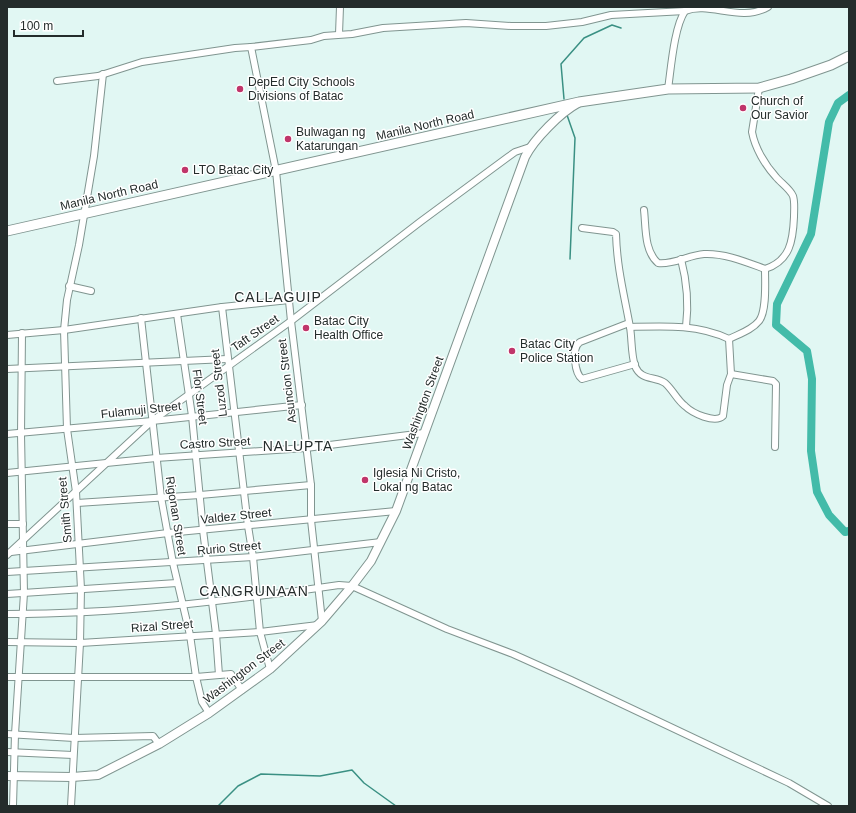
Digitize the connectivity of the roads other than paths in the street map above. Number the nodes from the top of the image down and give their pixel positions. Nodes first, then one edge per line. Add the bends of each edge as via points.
1 (340, 7) edge
2 (768, 7) edge
3 (654, 10) edge
4 (685, 11) junction
5 (339, 34) junction
6 (251, 47) junction
7 (849, 56) edge
8 (103, 74) junction
9 (57, 81) dead end
10 (758, 88) junction
11 (668, 89) junction
12 (579, 102) junction
13 (530, 147) junction
14 (276, 171) junction
15 (644, 210) dead end
16 (83, 214) junction
17 (582, 228) dead end
18 (7, 231) edge
19 (681, 259) junction
20 (765, 269) junction
21 (69, 286) junction
22 (91, 291) dead end
23 (289, 300) junction
24 (222, 307) junction
25 (177, 314) junction
26 (141, 318) junction
27 (291, 321) junction
28 (630, 325) junction
29 (686, 327) junction
30 (64, 330) junction
31 (7, 334) edge
32 (22, 334) junction
33 (729, 339) junction
34 (184, 361) junction
35 (146, 363) junction
36 (227, 363) junction
37 (635, 364) junction
38 (66, 366) junction
39 (7, 369) edge
40 (22, 369) junction
41 (731, 374) junction
42 (189, 395) junction
43 (302, 405) junction
44 (234, 411) junction
45 (192, 416) junction
46 (152, 421) junction
47 (67, 429) junction
48 (424, 433) junction
49 (7, 434) edge
50 (21, 434) junction
51 (775, 447) dead end
52 (306, 448) junction
53 (239, 453) junction
54 (195, 455) junction
55 (156, 458) junction
56 (106, 463) junction
57 (71, 467) junction
58 (22, 471) junction
59 (7, 473) edge
60 (311, 485) junction
61 (244, 490) junction
62 (76, 492) junction
63 (200, 495) junction
64 (161, 497) junction
65 (77, 503) junction
66 (396, 511) junction
67 (311, 520) junction
68 (7, 524) edge
69 (23, 524) junction
70 (248, 526) junction
71 (203, 530) junction
72 (168, 533) junction
73 (23, 540) junction
74 (381, 542) junction
75 (79, 544) junction
76 (24, 550) junction
77 (314, 550) junction
78 (8, 553) edge
79 (253, 557) junction
80 (207, 561) junction
81 (173, 563) junction
82 (80, 567) junction
83 (24, 570) junction
84 (7, 572) edge
85 (177, 583) junction
86 (352, 586) junction
87 (318, 588) junction
88 (81, 589) junction
89 (24, 593) junction
90 (7, 594) edge
91 (258, 596) junction
92 (212, 601) junction
93 (184, 605) junction
94 (80, 613) junction
95 (7, 614) edge
96 (23, 614) junction
97 (320, 623) junction
98 (260, 632) junction
99 (216, 634) junction
100 (190, 635) junction
101 (7, 642) edge
102 (21, 643) junction
103 (80, 643) junction
104 (270, 670) junction
105 (219, 675) junction
106 (7, 677) edge
107 (19, 677) junction
108 (196, 677) junction
109 (77, 678) junction
110 (242, 690) junction
111 (209, 713) junction
112 (7, 734) edge
113 (15, 734) junction
114 (74, 738) junction
115 (159, 744) junction
116 (7, 752) edge
117 (15, 752) junction
118 (73, 755) junction
119 (10, 776) edge
120 (72, 777) junction
121 (13, 806) edge
122 (71, 806) edge
123 (828, 806) edge

1 - 5 street
2 - 4 street via 738,14 716,9
3 - 4 street
3 - 5 street via 546,26 430,24
4 - 11 street via 674,49
5 - 6 street
6 - 8 street via 142,62
6 - 14 street, Asuncion Street
7 - 10 highway, Manila North Road via 831,65
8 - 9 street
8 - 16 street, Smith Street via 94,156
10 - 11 highway, Manila North Road
10 - 20 street via 752,126 753,139 775,176 791,193 794,203 794,229 790,245 780,262
11 - 12 highway, Manila North Road
12 - 13 main road, Washington Street via 567,110
12 - 14 highway, Manila North Road
13 - 27 street, Taft Street via 508,157
13 - 48 main road, Washington Street via 520,168 478,290
14 - 16 highway, Manila North Road
14 - 23 street, Asuncion Street
15 - 19 street via 648,245 653,258 662,264
16 - 18 highway, Manila North Road
16 - 21 street, Smith Street
17 - 28 street via 616,234 617,262
19 - 20 street via 705,254 723,255
19 - 29 street via 687,284
20 - 33 street via 763,314 752,327
21 - 22 street
21 - 30 street, Smith Street
23 - 24 street
23 - 27 street, Asuncion Street
24 - 25 street
24 - 36 street, Luzod Street
25 - 26 street
25 - 34 street, Flor Street
26 - 30 street
26 - 35 street, Rigonan Street
27 - 36 street, Taft Street
27 - 43 street, Asuncion Street
28 - 29 street
28 - 37 street
28 - 37 street via 580,342 574,351 578,375 582,379
29 - 33 street via 716,333
30 - 32 street
30 - 38 street, Smith Street
31 - 32 street
32 - 40 street
33 - 41 street
34 - 35 street
34 - 36 street
34 - 42 street, Flor Street
35 - 38 street
35 - 46 street, Rigonan Street
36 - 42 street, Taft Street
36 - 44 street, Luzod Street
37 - 41 street via 642,376 664,382 685,407 702,416 715,419 724,416 727,385
38 - 40 street
38 - 47 street, Smith Street
39 - 40 street
40 - 50 street
41 - 51 street via 773,381 776,384
42 - 45 street, Flor Street
42 - 46 street, Taft Street
43 - 44 street, Fulamuji Street
43 - 52 street, Asuncion Street
44 - 45 street, Fulamuji Street
44 - 53 street, Luzod Street
45 - 46 street, Fulamuji Street
45 - 54 street, Flor Street
46 - 47 street, Fulamuji Street
46 - 55 street, Rigonan Street
46 - 56 street, Taft Street
47 - 50 street, Fulamuji Street
47 - 57 street, Smith Street
48 - 52 street, Castro Street
48 - 66 main road, Washington Street
49 - 50 street, Fulamuji Street
50 - 58 street
52 - 53 street, Castro Street
52 - 60 street, Asuncion Street
53 - 54 street, Castro Street
53 - 61 street, Luzod Street
54 - 55 street, Castro Street
54 - 63 street, Flor Street
55 - 56 street, Castro Street
55 - 64 street, Rigonan Street
56 - 57 street, Castro Street
56 - 62 street, Taft Street
57 - 58 street, Castro Street
57 - 62 street, Smith Street
58 - 59 street, Castro Street
58 - 69 street
60 - 61 street
60 - 67 street, Asuncion Street
61 - 63 street
61 - 70 street, Luzod Street
62 - 65 street, Smith Street
62 - 73 street, Taft Street
63 - 64 street
63 - 71 street, Flor Street
64 - 65 street
64 - 72 street, Rigonan Street
65 - 75 street, Smith Street
66 - 67 street, Valdez Street
66 - 74 main road, Washington Street
67 - 70 street, Valdez Street
67 - 77 street, Asuncion Street
68 - 69 street
69 - 73 street
70 - 71 street, Valdez Street
70 - 79 street, Luzod Street
71 - 72 street, Valdez Street
71 - 80 street, Flor Street
72 - 75 street, Valdez Street
72 - 81 street, Rigonan Street
73 - 76 street
73 - 78 street, Taft Street
74 - 77 street, Rurio Street
74 - 86 main road, Washington Street via 371,561
75 - 76 street, Valdez Street
75 - 82 street, Smith Street
76 - 78 street, Valdez Street
76 - 83 street
77 - 79 street, Rurio Street
77 - 87 street, Asuncion Street
79 - 80 street, Rurio Street
79 - 91 street, Luzod Street
80 - 81 street, Rurio Street
80 - 92 street, Flor Street
81 - 82 street, Rurio Street
81 - 85 street, Rigonan Street
82 - 83 street, Rurio Street
82 - 88 street, Smith Street
83 - 84 street, Rurio Street
83 - 89 street
85 - 88 street
85 - 93 street, Rigonan Street
86 - 87 street
86 - 97 main road, Washington Street
86 - 123 street via 447,629 527,661 694,737 789,783
87 - 91 street
87 - 97 street, Asuncion Street
88 - 89 street
88 - 94 street, Smith Street
89 - 90 street
89 - 96 street
91 - 92 street
91 - 98 street, Luzod Street
92 - 93 street
92 - 99 street, Flor Street
93 - 94 street
93 - 100 street, Rigonan Street
94 - 96 street
94 - 103 street, Smith Street
95 - 96 street
96 - 102 street
97 - 98 street, Rizal Street
97 - 104 main road, Washington Street
98 - 99 street, Rizal Street
98 - 104 street, Luzod Street
99 - 100 street, Rizal Street
99 - 105 street, Flor Street
100 - 103 street, Rizal Street
100 - 108 street, Rigonan Street
101 - 102 street, Rizal Street
102 - 103 street, Rizal Street
102 - 107 street
103 - 109 street, Smith Street
104 - 110 main road, Washington Street
105 - 108 street
105 - 110 street via 231,674
106 - 107 street
107 - 109 street
107 - 113 street
108 - 109 street
108 - 111 street, Rigonan Street via 202,702
109 - 114 street, Smith Street
110 - 111 main road, Washington Street
111 - 115 main road, Washington Street
112 - 113 street
113 - 114 street
113 - 117 street
114 - 115 street via 153,736
114 - 118 street, Smith Street
115 - 120 main road, Washington Street via 98,775
116 - 117 street
117 - 118 street
117 - 119 street
118 - 120 street, Smith Street
119 - 120 main road, Washington Street
119 - 121 street
120 - 122 street, Smith Street

